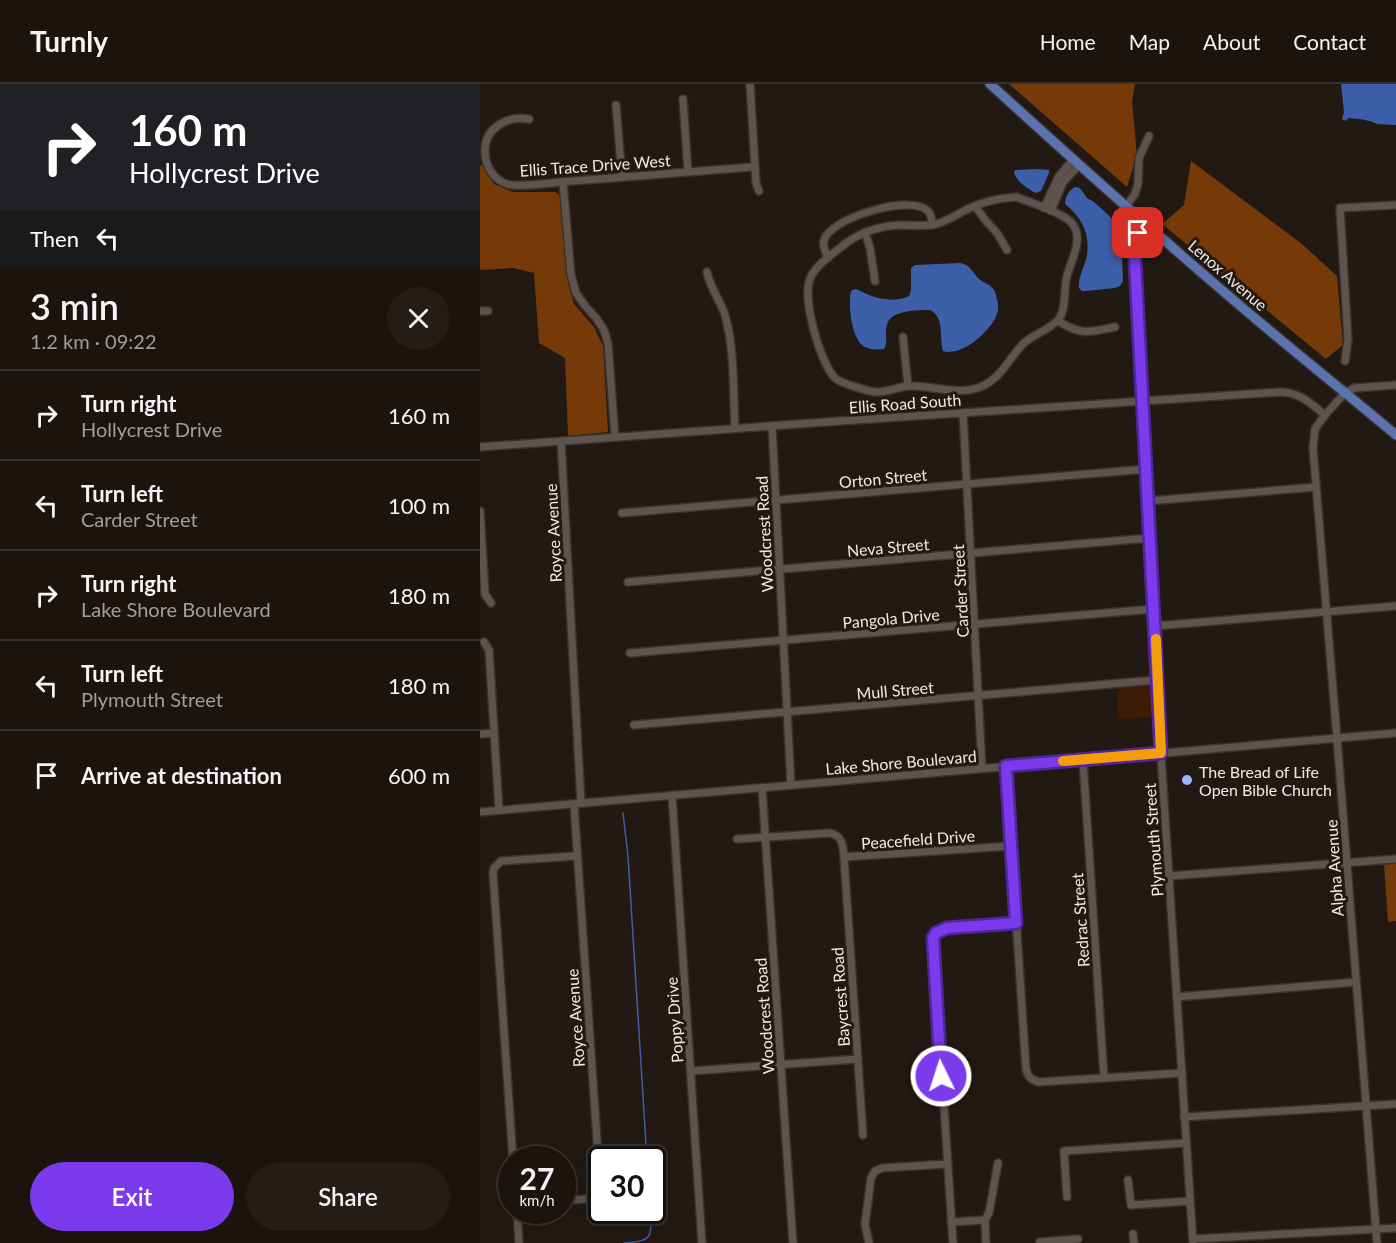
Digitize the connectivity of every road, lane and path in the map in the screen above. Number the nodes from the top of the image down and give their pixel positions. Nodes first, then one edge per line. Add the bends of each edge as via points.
1 (750, 84) edge
2 (990, 84) edge
3 (682, 99) dead end
4 (616, 105) dead end
5 (529, 119) dead end
6 (1149, 136) dead end
7 (1076, 162) junction
8 (754, 167) junction
9 (688, 172) junction
10 (622, 177) junction
11 (563, 182) junction
12 (759, 191) dead end
13 (1396, 205) edge
14 (975, 206) junction
15 (1126, 206) junction
16 (1047, 210) junction
17 (1145, 223) junction
18 (932, 225) junction
19 (864, 232) junction
20 (1006, 250) dead end
21 (828, 258) junction
22 (707, 272) dead end
23 (875, 281) dead end
24 (1058, 321) junction
25 (1115, 327) dead end
26 (903, 337) dead end
27 (1345, 361) dead end
28 (1396, 385) edge
29 (908, 386) junction
30 (1344, 394) junction
31 (1143, 401) junction
32 (963, 413) junction
33 (1325, 415) junction
34 (772, 426) junction
35 (735, 428) junction
36 (1396, 435) edge
37 (615, 437) junction
38 (561, 441) junction
39 (480, 447) edge
40 (1147, 469) junction
41 (968, 484) junction
42 (1316, 487) junction
43 (776, 501) junction
44 (1148, 501) junction
45 (480, 511) edge
46 (622, 513) dead end
47 (1150, 538) junction
48 (971, 553) junction
49 (780, 570) junction
50 (628, 582) dead end
51 (490, 603) dead end
52 (1396, 606) edge
53 (1154, 609) junction
54 (1326, 612) junction
55 (975, 624) junction
56 (1155, 626) junction
57 (783, 641) junction
58 (484, 642) dead end
59 (630, 653) dead end
60 (1157, 680) junction
61 (979, 696) junction
62 (787, 713) junction
63 (634, 726) dead end
64 (494, 733) junction
65 (1396, 733) edge
66 (480, 734) edge
67 (1337, 738) junction
68 (1161, 753) junction
69 (1083, 760) junction
70 (1006, 766) junction
71 (982, 768) junction
72 (791, 785) junction
73 (762, 788) junction
74 (672, 795) junction
75 (577, 803) junction
76 (499, 810) junction
77 (480, 812) edge
78 (765, 837) junction
79 (737, 839) dead end
80 (1011, 846) junction
81 (577, 856) junction
82 (844, 857) junction
83 (1396, 859) edge
84 (1347, 862) junction
85 (1169, 876) junction
86 (1016, 923) junction
87 (1356, 982) junction
88 (1177, 997) junction
89 (858, 1059) junction
90 (781, 1065) junction
91 (691, 1071) junction
92 (1182, 1073) junction
93 (1104, 1078) junction
94 (1396, 1104) edge
95 (1366, 1105) junction
96 (1184, 1117) junction
97 (863, 1135) dead end
98 (1186, 1143) junction
99 (512, 1146) edge
100 (998, 1163) dead end
101 (947, 1164) junction
102 (1128, 1180) dead end
103 (1067, 1197) dead end
104 (576, 1199) edge
105 (1190, 1201) junction
106 (985, 1220) junction
107 (951, 1222) junction
108 (518, 1224) edge
109 (1396, 1228) edge
110 (1376, 1229) junction
111 (1133, 1234) dead end
112 (1078, 1239) dead end
113 (1193, 1241) edge
114 (519, 1243) edge
115 (702, 1243) edge
116 (793, 1243) edge
117 (869, 1243) edge
118 (952, 1243) edge
119 (986, 1243) edge
120 (1040, 1243) edge
121 (1134, 1243) edge
122 (1377, 1243) edge

1 - 8 street
2 - 7 main road, Lenox Avenue
3 - 9 street
4 - 10 street
5 - 11 street, Ellis Trace Drive West via 505,121 494,129 485,144 488,166 495,177 508,184
6 - 15 street via 1139,158 1135,194
7 - 15 main road, Lenox Avenue
7 - 16 street
8 - 9 street, Ellis Trace Drive West
8 - 12 street
9 - 10 street, Ellis Trace Drive West
10 - 11 street, Ellis Trace Drive West
11 - 37 street via 573,285 603,328 608,344
13 - 27 street via 1340,208 1348,340
14 - 16 street via 1016,197
14 - 18 street
14 - 20 street
15 - 17 main road, Lenox Avenue
16 - 24 street via 1069,220 1077,233
17 - 30 main road, Lenox Avenue
17 - 31 street, Plymouth Street via 1134,242
18 - 19 street via 898,225
18 - 21 street via 928,211 920,207 889,207 864,213 826,235 823,244
19 - 21 street
19 - 23 street
21 - 29 street via 810,279 808,297 815,333 830,371 842,383 871,392
22 - 35 street via 724,314 732,353
24 - 25 street via 1078,332
24 - 29 street via 1026,342 998,376 978,388 956,391
26 - 29 street
28 - 30 street via 1354,388
30 - 33 street, Alpha Avenue
30 - 36 main road, Lenox Avenue
31 - 32 street, Ellis Road South
31 - 33 street, Ellis Road South via 1289,392 1301,396
31 - 40 street, Plymouth Street
32 - 34 street, Ellis Road South
32 - 41 street, Carder Street
33 - 42 street, Alpha Avenue via 1315,429 1313,441
34 - 35 street, Ellis Road South
34 - 43 street, Woodcrest Road
35 - 37 street, Ellis Road South
37 - 38 street, Ellis Road South
38 - 39 street, Ellis Road South
38 - 75 street, Royce Avenue
40 - 41 street, Orton Street
40 - 44 street, Plymouth Street
41 - 43 street, Orton Street
41 - 48 street, Carder Street
42 - 44 street
42 - 54 street, Alpha Avenue
43 - 46 street, Orton Street
43 - 49 street, Woodcrest Road
44 - 47 street, Plymouth Street
45 - 51 street via 485,594
47 - 48 street, Neva Street
47 - 53 street, Plymouth Street
48 - 49 street, Neva Street
48 - 55 street, Carder Street
49 - 50 street, Neva Street
49 - 57 street, Woodcrest Road
52 - 54 street
53 - 55 street, Pangola Drive
53 - 56 street, Plymouth Street
54 - 56 street
54 - 67 street, Alpha Avenue
55 - 57 street, Pangola Drive
55 - 61 street, Carder Street
56 - 60 street, Plymouth Street
57 - 59 street, Pangola Drive
57 - 62 street, Woodcrest Road
58 - 64 street via 489,650
60 - 61 street, Mull Street
60 - 68 street, Plymouth Street
61 - 62 street, Mull Street
61 - 71 street, Carder Street
62 - 63 street, Mull Street
62 - 72 street, Woodcrest Road
64 - 66 street
64 - 76 street
65 - 67 street, Lake Shore Boulevard
67 - 68 street, Lake Shore Boulevard
67 - 84 street, Alpha Avenue
68 - 69 street, Lake Shore Boulevard
68 - 85 street, Plymouth Street
69 - 70 street, Lake Shore Boulevard
69 - 93 street, Redrac Street
70 - 71 street, Lake Shore Boulevard
70 - 80 street
71 - 72 street, Lake Shore Boulevard
72 - 73 street, Lake Shore Boulevard
73 - 74 street, Lake Shore Boulevard
73 - 78 street, Woodcrest Road
74 - 75 street, Lake Shore Boulevard
74 - 91 street, Poppy Drive
75 - 76 street, Lake Shore Boulevard
75 - 81 street, Royce Avenue
76 - 77 street, Lake Shore Boulevard
78 - 79 street, Peacefield Drive
78 - 82 street, Peacefield Drive via 835,834 842,840
78 - 90 street, Woodcrest Road
80 - 82 street, Peacefield Drive
80 - 86 street
81 - 99 street via 507,860 494,868
81 - 104 street, Royce Avenue via 600,1184 594,1196
82 - 89 street, Baycrest Road
83 - 84 street
84 - 85 street
84 - 87 street, Alpha Avenue
85 - 88 street, Plymouth Street
86 - 93 street via 1027,1074 1039,1082
86 - 101 street via 947,928 933,938
87 - 88 street
87 - 95 street, Alpha Avenue
88 - 92 street, Plymouth Street
89 - 90 street
89 - 97 street, Baycrest Road
90 - 91 street
90 - 116 street, Woodcrest Road
91 - 115 street, Poppy Drive
92 - 93 street
92 - 96 street, Plymouth Street
94 - 95 street
95 - 96 street
95 - 110 street, Alpha Avenue
96 - 98 street, Plymouth Street
98 - 103 street via 1064,1151
98 - 105 street, Plymouth Street
100 - 106 street
101 - 107 street
101 - 117 street via 875,1171 865,1224
102 - 105 street via 1131,1205
105 - 113 street, Plymouth Street
106 - 107 street
106 - 119 street
107 - 118 street
108 - 114 street
109 - 110 street
110 - 113 street
110 - 122 street, Alpha Avenue
111 - 121 street
112 - 120 street

